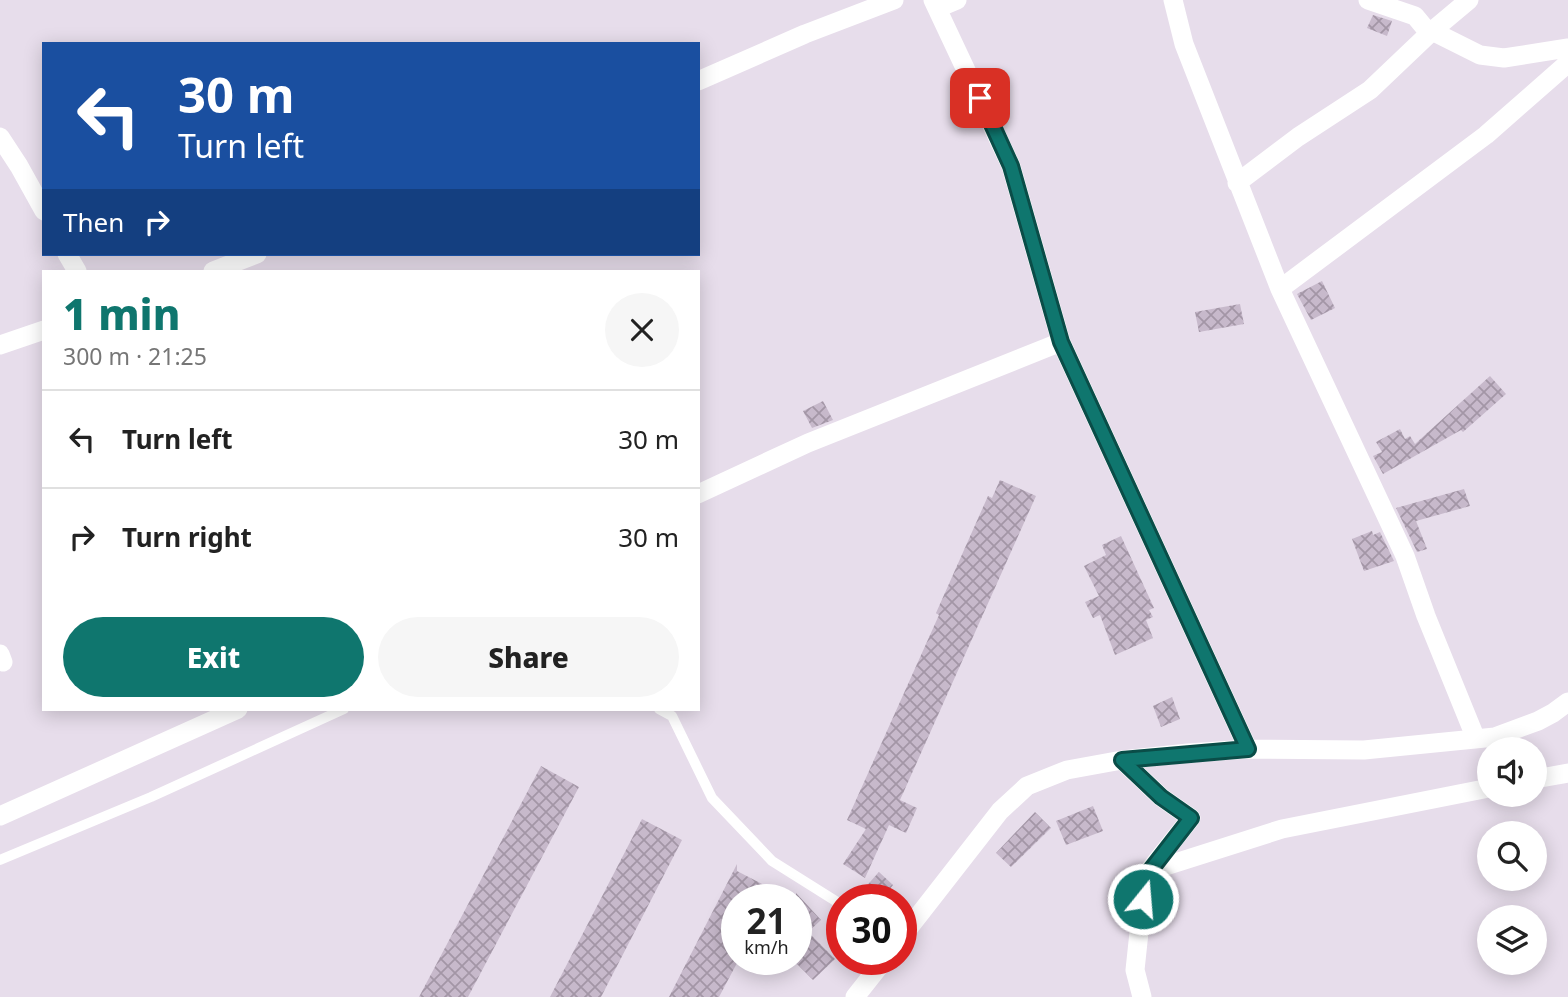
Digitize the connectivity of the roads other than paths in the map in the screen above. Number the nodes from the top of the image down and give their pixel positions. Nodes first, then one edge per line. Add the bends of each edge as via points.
1 (894, 0) edge
2 (957, 0) edge
3 (1173, 0) edge
4 (1368, 0) edge
5 (1469, 0) edge
6 (935, 4) edge
7 (1431, 32) junction
8 (1568, 48) edge
9 (1568, 62) edge
10 (700, 80) edge
11 (0, 137) edge
12 (1237, 183) junction
13 (42, 207) edge
14 (254, 256) edge
15 (238, 267) edge
16 (219, 270) edge
17 (1280, 289) junction
18 (42, 331) edge
19 (1061, 342) junction
20 (0, 345) edge
21 (700, 494) edge
22 (1568, 702) edge
23 (234, 711) edge
24 (340, 711) edge
25 (663, 711) edge
26 (1476, 739) junction
27 (1248, 749) junction
28 (1122, 760) junction
29 (1568, 773) edge
30 (1547, 777) edge
31 (1477, 790) edge
32 (0, 816) edge
33 (0, 860) edge
34 (1150, 871) junction
35 (826, 895) edge
36 (917, 917) edge
37 (872, 975) edge
38 (855, 997) edge
39 (1142, 997) edge

1 - 10 street
2 - 6 street
3 - 12 street via 1184,44
4 - 7 street via 1415,16
5 - 7 street
6 - 19 street via 1011,166
7 - 8 street via 1480,55 1504,58
7 - 12 street via 1370,90
9 - 17 street via 1486,135
11 - 13 street
12 - 17 street
14 - 15 street
15 - 16 street
17 - 26 street via 1405,556
18 - 20 street
19 - 21 street via 808,443
19 - 27 street
22 - 26 street via 1538,721
23 - 32 street
24 - 33 lane
25 - 35 lane via 672,716 712,798 772,861
26 - 27 street via 1364,750
27 - 28 street
28 - 34 street via 1191,818
28 - 36 street via 1067,770 1027,786 1000,811
29 - 30 street
31 - 34 street via 1282,829
34 - 39 street via 1135,970
37 - 38 street

